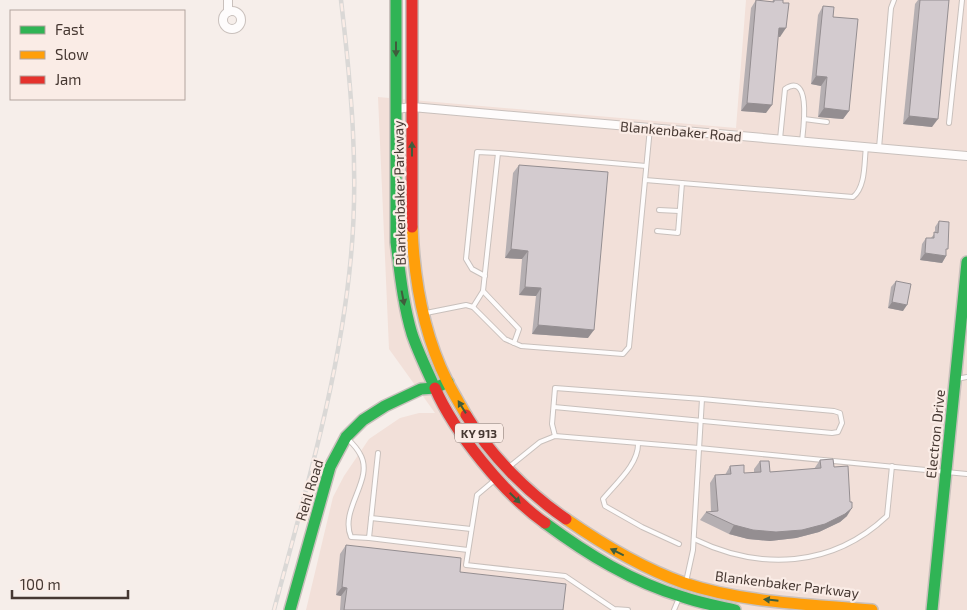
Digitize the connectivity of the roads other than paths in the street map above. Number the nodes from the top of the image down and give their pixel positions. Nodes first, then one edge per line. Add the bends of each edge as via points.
1 (228, 0) edge
2 (396, 0) edge
3 (412, 0) edge
4 (894, 0) edge
5 (964, 0) edge
6 (228, 12) dead end
7 (412, 107) junction
8 (396, 109) junction
9 (804, 119) junction
10 (826, 122) dead end
11 (949, 123) dead end
12 (650, 128) junction
13 (780, 140) junction
14 (802, 142) junction
15 (866, 147) junction
16 (880, 148) junction
17 (498, 153) junction
18 (967, 156) edge
19 (646, 166) junction
20 (645, 180) junction
21 (682, 183) junction
22 (659, 210) dead end
23 (680, 211) junction
24 (657, 231) dead end
25 (967, 262) edge
26 (485, 276) junction
27 (483, 291) junction
28 (472, 307) junction
29 (423, 314) junction
30 (514, 343) junction
31 (967, 377) edge
32 (955, 380) junction
33 (448, 382) junction
34 (435, 388) junction
35 (702, 399) junction
36 (554, 407) junction
37 (701, 420) junction
38 (555, 436) junction
39 (346, 437) junction
40 (638, 443) junction
41 (699, 448) junction
42 (378, 453) dead end
43 (892, 466) junction
44 (507, 468) junction
45 (946, 471) junction
46 (967, 474) edge
47 (496, 479) junction
48 (371, 518) junction
49 (471, 529) junction
50 (368, 538) junction
51 (694, 539) junction
52 (679, 544) dead end
53 (468, 550) junction
54 (685, 583) junction
55 (680, 597) junction
56 (290, 610) edge
57 (628, 610) edge
58 (674, 610) edge
59 (735, 610) edge
60 (872, 610) edge
61 (932, 610) edge

1 - 6 street
2 -> 8 main road, Blankenbaker Parkway / KY 913
3 - 7 main road, Blankenbaker Parkway / KY 913
4 - 16 lane
5 - 11 lane
7 - 8 street, Blankenbaker Road
7 - 12 street, Blankenbaker Road
29 -> 7 main road, Blankenbaker Parkway / KY 913 via 411,218
8 -> 34 main road, Blankenbaker Parkway / KY 913 via 396,242 400,276 416,345
9 - 10 lane
9 - 13 lane via 804,94 790,86 784,94
9 - 14 lane
12 - 13 street, Blankenbaker Road
12 - 19 lane
13 - 14 street, Blankenbaker Road
14 - 15 street, Blankenbaker Road
15 - 16 street, Blankenbaker Road
15 - 21 lane via 862,181 853,197
16 - 18 street, Blankenbaker Road
17 - 19 lane
17 - 26 lane
17 - 26 lane via 477,152 466,259 472,269
19 - 20 lane
20 - 21 lane
20 - 30 lane via 629,347 623,354
21 - 23 lane
22 - 23 lane
23 - 24 lane via 678,233
25 - 32 main road, Electron Drive
26 - 27 lane
27 - 28 lane
27 - 30 lane via 519,329
28 - 29 lane via 466,305
28 - 30 lane via 505,339
29 - 33 main road, Blankenbaker Parkway / KY 913
31 - 32 lane
32 - 45 main road, Electron Drive
33 - 34 main road, Rehl Road
44 -> 33 main road, Blankenbaker Parkway / KY 913 via 478,432
34 - 39 main road, Rehl Road via 421,389 375,412
34 - 47 main road, Blankenbaker Parkway / KY 913 via 466,441
35 - 36 lane via 555,388
35 - 37 lane
35 - 37 lane via 834,411 840,413 842,423 838,432 832,433
36 - 37 lane
36 - 38 lane via 552,424
37 - 41 lane
38 - 40 lane
38 - 44 lane via 540,442
39 - 50 lane via 361,455 364,473 347,527 351,537
39 - 56 main road, Rehl Road via 330,467
40 - 41 lane
40 - 52 lane via 634,461 603,499 605,506
41 - 43 lane
41 - 51 lane
42 - 48 lane
43 - 45 lane
43 - 51 lane via 887,516 856,539 820,554 779,560 753,559
54 -> 44 main road, Blankenbaker Parkway / KY 913 via 587,535 533,494
45 - 46 lane
45 - 61 main road, Electron Drive
47 - 49 lane via 477,495
47 -> 55 main road, Blankenbaker Parkway / KY 913 via 534,515 592,557 640,583
48 - 49 lane
48 - 50 lane
49 - 53 lane
50 - 53 lane
51 - 54 lane
53 - 57 lane via 466,565 565,576 614,609
54 - 55 lane
60 -> 54 main road, Blankenbaker Parkway / KY 913 via 728,594
55 - 58 lane
55 - 59 main road, Blankenbaker Parkway / KY 913

